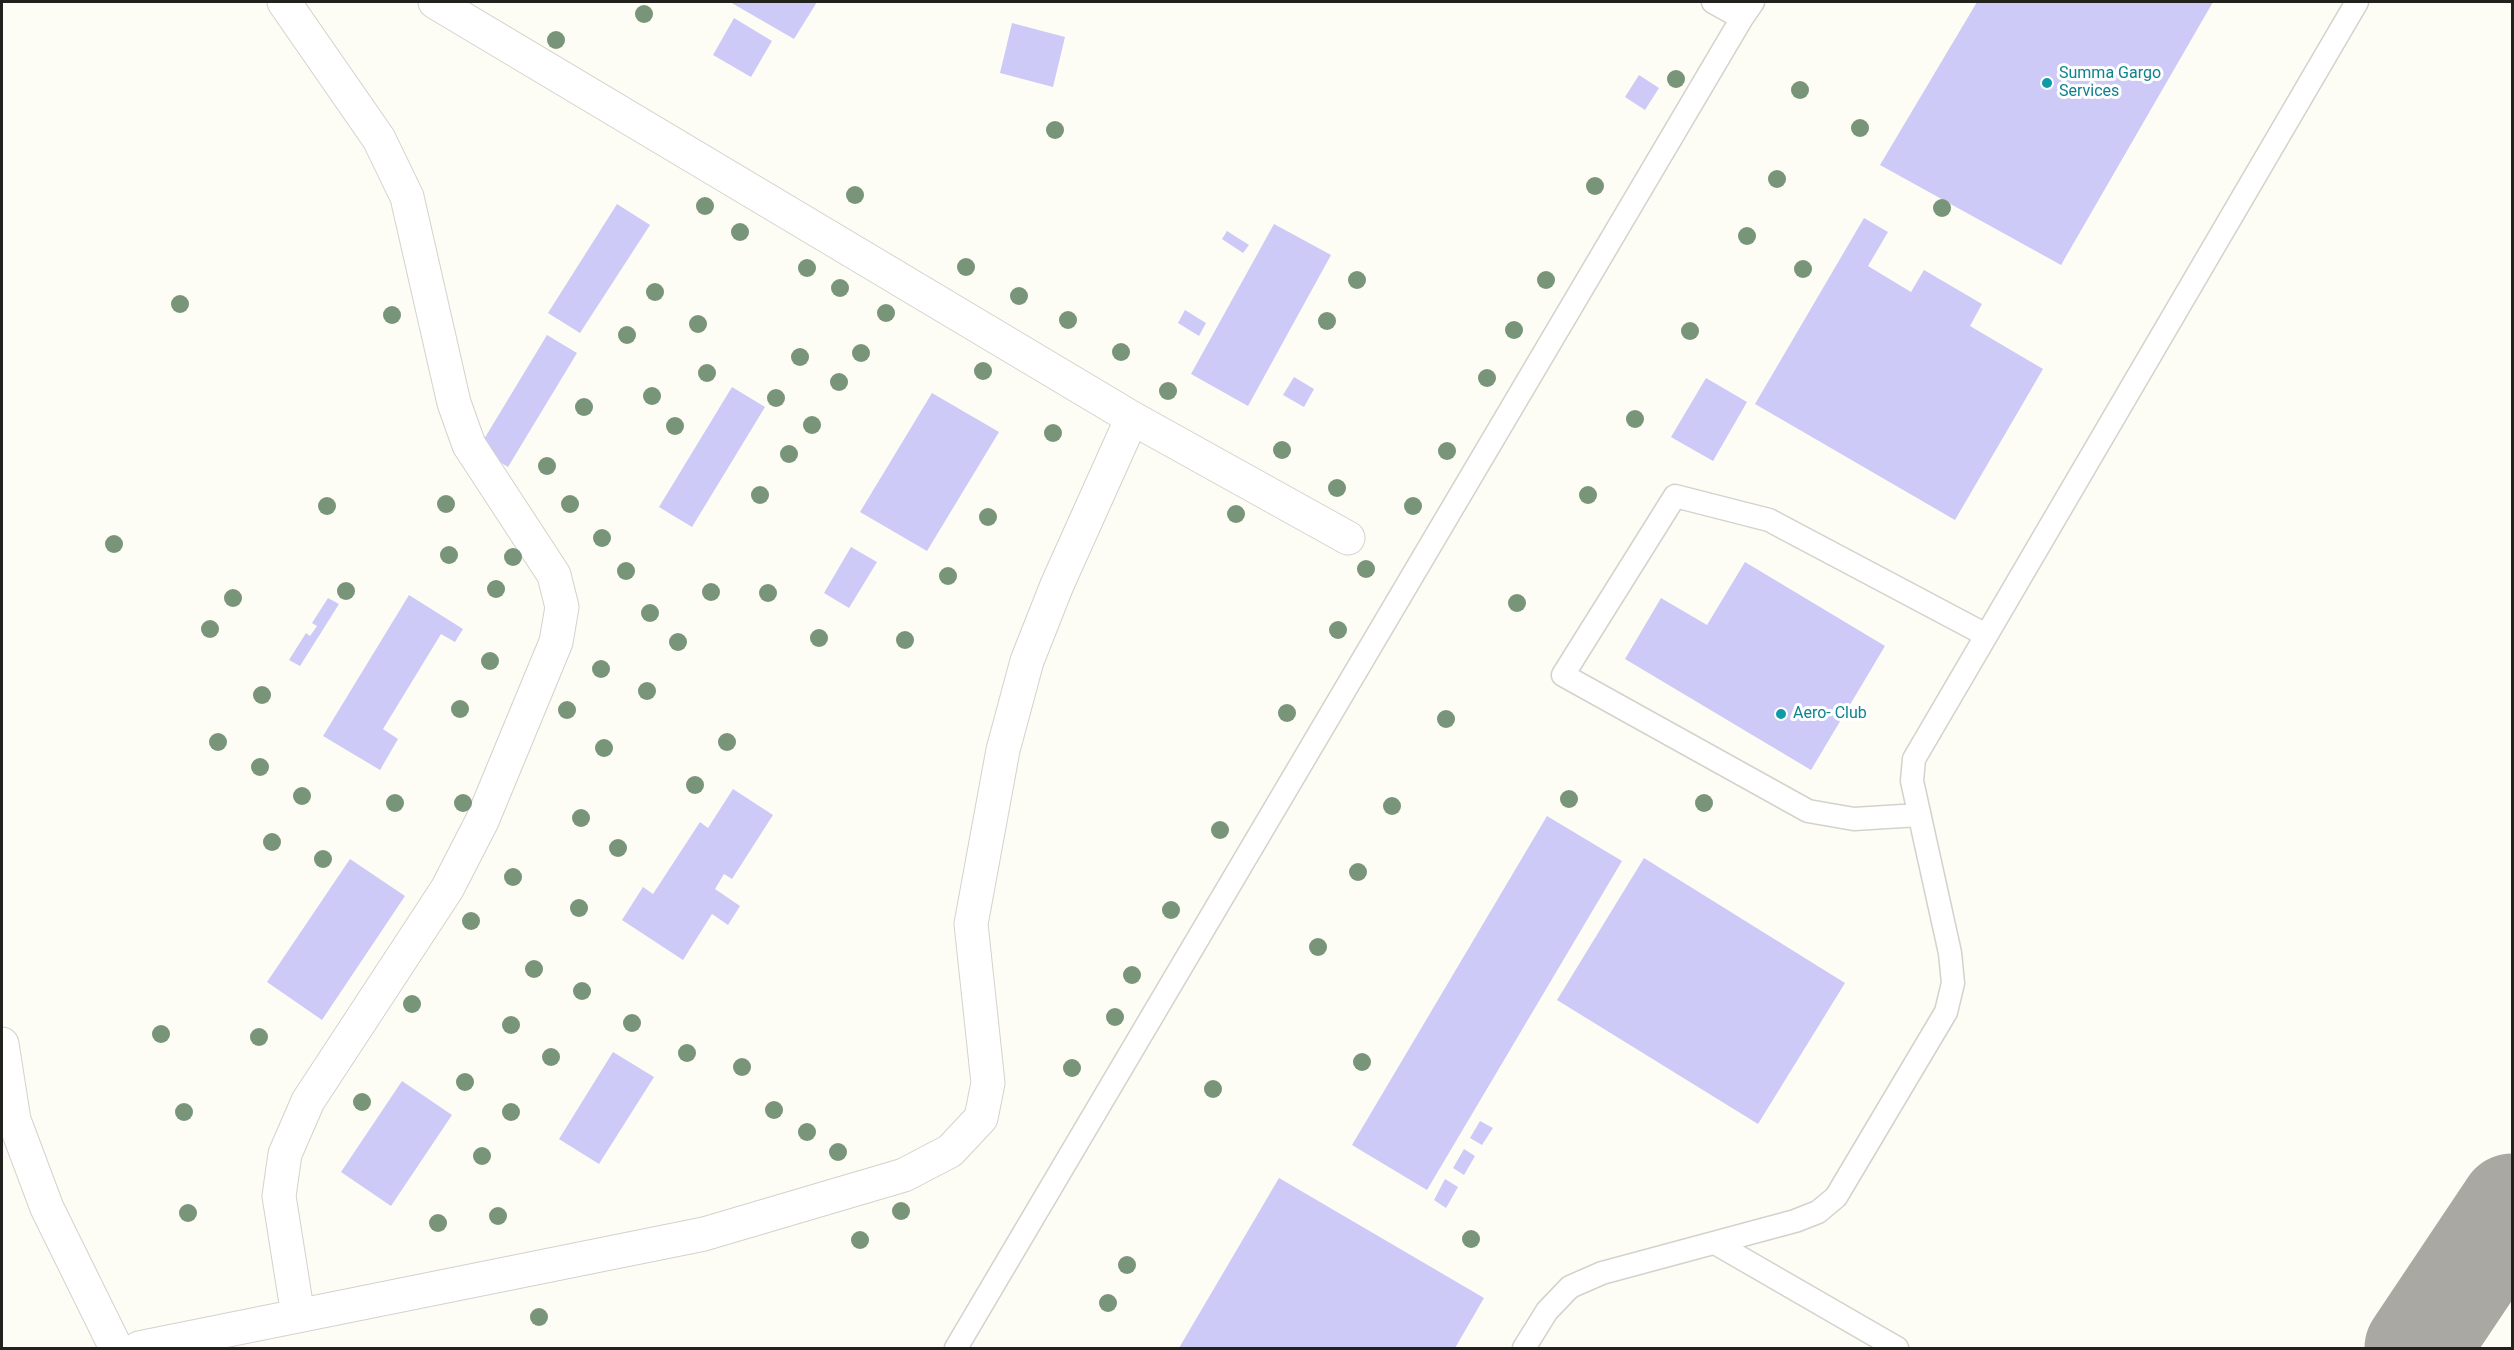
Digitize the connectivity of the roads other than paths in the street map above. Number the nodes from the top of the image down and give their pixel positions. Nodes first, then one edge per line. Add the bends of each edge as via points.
1 (284, 2) edge
2 (435, 2) edge
3 (1713, 2) edge
4 (2357, 2) edge
5 (1748, 10) edge
6 (1132, 418) junction
7 (1348, 538) dead end
8 (1986, 635) junction
9 (1919, 815) junction
10 (2, 1044) edge
11 (1716, 1243) junction
12 (298, 1316) junction
13 (116, 1348) edge
14 (139, 1348) edge
15 (956, 1348) edge
16 (1524, 1348) edge
17 (1897, 1348) edge

1 - 12 street via 379,139 407,197 454,403 469,445 554,575 562,607 556,642 482,822 447,889 308,1101 285,1154 279,1196
2 - 6 street
3 - 5 lane
4 - 8 lane
5 - 15 lane
6 - 7 street
6 - 12 street via 1044,617 1027,661 1003,750 971,924 988,1083 981,1118 950,1151 904,1175 704,1234
8 - 9 lane via 1914,759 1912,781
8 - 9 lane via 1769,520 1675,496 1563,675 1808,811 1854,819
9 - 11 lane via 1950,953 1953,983 1946,1012 1836,1197 1818,1212 1795,1221
10 - 13 street via 14,1120 47,1208
11 - 16 lane via 1602,1273 1570,1287 1547,1311
11 - 17 lane
12 - 14 street

